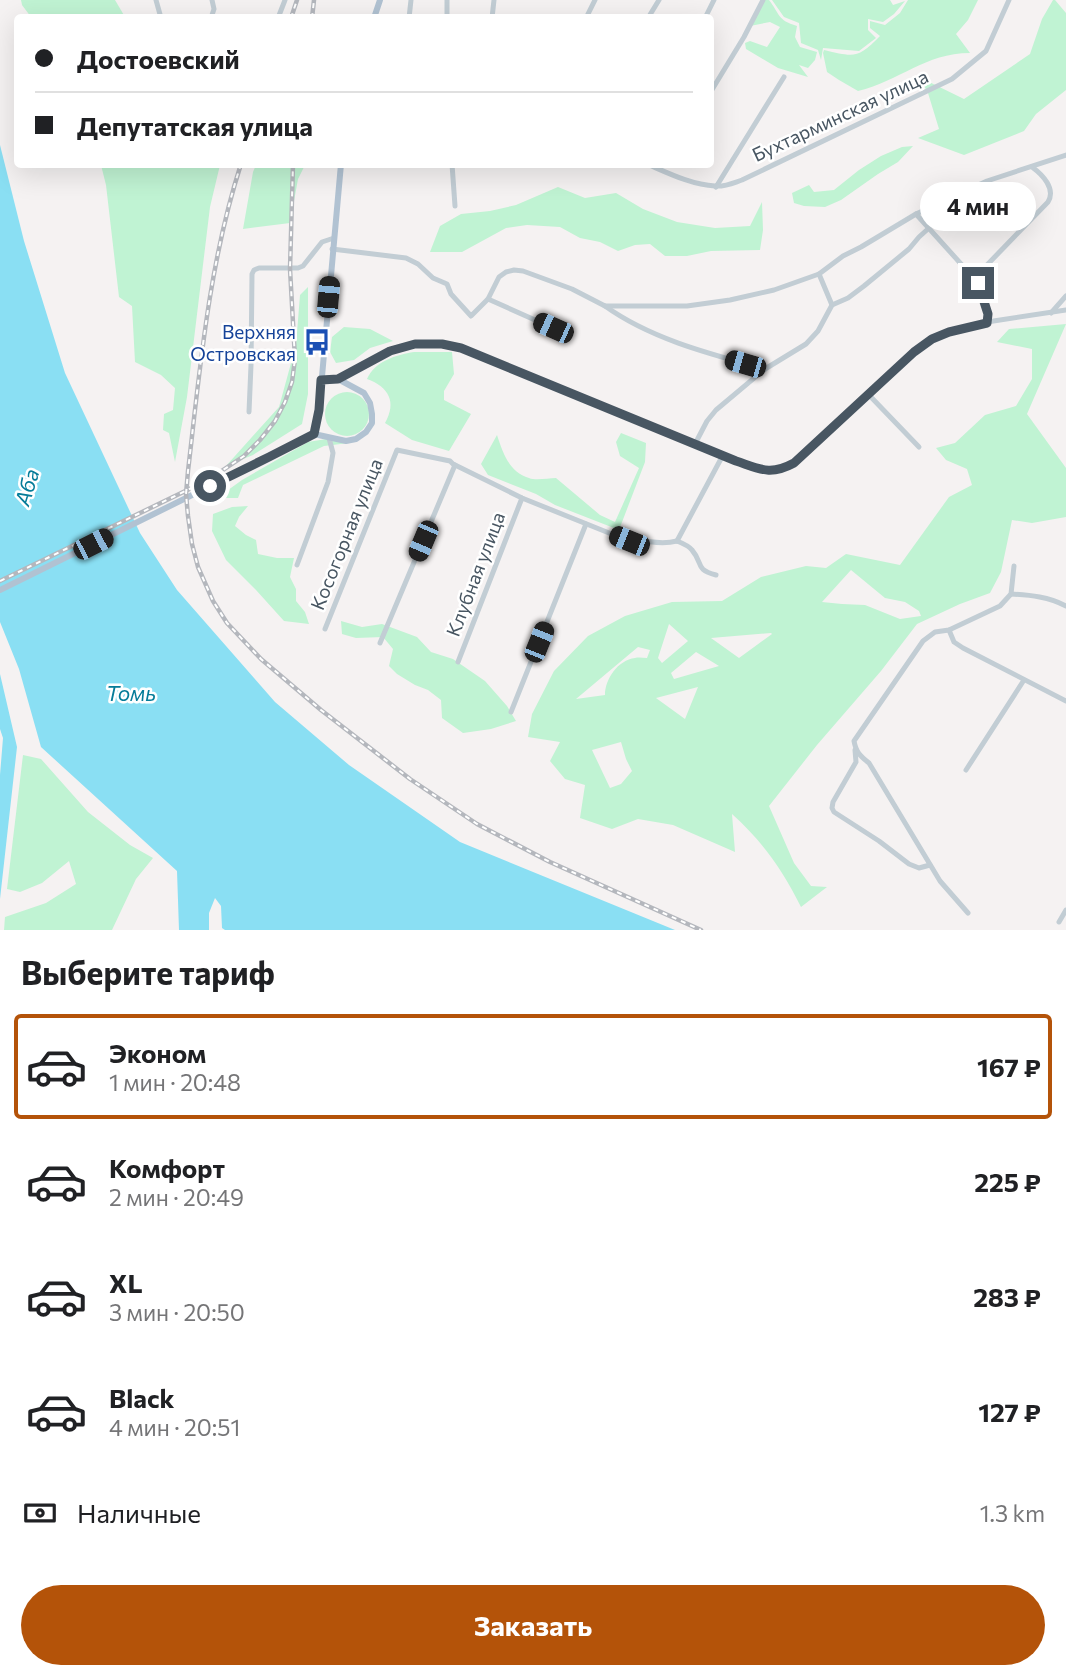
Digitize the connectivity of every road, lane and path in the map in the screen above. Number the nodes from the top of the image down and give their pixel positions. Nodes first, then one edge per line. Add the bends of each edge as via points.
1 (763, 0) edge
2 (1009, 0) edge
3 (784, 77) dead end
4 (714, 86) edge
5 (1066, 155) edge
6 (1032, 167) junction
7 (341, 168) edge
8 (452, 168) edge
9 (656, 168) edge
10 (665, 168) edge
11 (663, 171) junction
12 (716, 187) junction
13 (455, 206) dead end
14 (916, 214) junction
15 (929, 228) junction
16 (334, 238) junction
17 (332, 248) junction
18 (819, 274) junction
19 (978, 276) junction
20 (1066, 296) edge
21 (488, 299) junction
22 (832, 304) junction
23 (605, 306) junction
24 (1066, 310) edge
25 (1051, 313) junction
26 (987, 323) junction
27 (553, 328) dead end
28 (765, 369) junction
29 (338, 379) junction
30 (321, 380) junction
31 (869, 395) junction
32 (249, 412) dead end
33 (314, 434) junction
34 (329, 438) junction
35 (695, 444) junction
36 (919, 447) dead end
37 (397, 450) joint
38 (723, 455) junction
39 (454, 465) junction
40 (522, 498) junction
41 (586, 524) junction
42 (677, 541) junction
43 (297, 565) dead end
44 (1014, 566) dead end
45 (716, 575) dead end
46 (0, 590) edge
47 (1011, 594) junction
48 (1066, 606) edge
49 (325, 629) dead end
50 (949, 630) junction
51 (380, 643) dead end
52 (458, 662) dead end
53 (1024, 680) junction
54 (1066, 701) edge
55 (511, 712) dead end
56 (855, 750) junction
57 (966, 770) dead end
58 (930, 865) junction
59 (1066, 910) edge
60 (968, 913) dead end
61 (1059, 922) dead end

1 - 4 street
2 - 12 street, Бухтарминская улица via 986,51 952,79 742,180
3 - 12 street
5 - 6 street
6 - 14 street via 987,181
6 - 19 street via 1051,188 1051,197
7 - 16 main road
8 - 13 street
9 - 11 street
10 - 11 street
11 - 12 street
14 - 15 street
14 - 18 street
15 - 19 street via 971,275
15 - 22 street via 864,286
16 - 17 main road
16 - 32 street via 322,242 303,266 259,268 252,274
17 - 21 street via 406,258 447,284 450,294 471,316
17 - 30 main road
18 - 22 street
18 - 23 street via 730,300 687,306
19 - 26 street
20 - 25 street
21 - 23 street via 499,276 514,270 572,289
21 - 27 street
22 - 28 street via 806,344
23 - 28 street via 685,345
24 - 25 street
25 - 26 street
26 - 31 street via 932,339
28 - 35 street via 716,410
29 - 30 main road
29 - 34 main road via 364,393 372,423 356,439
29 - 35 street via 390,351 415,344 442,344
30 - 33 main road
31 - 36 street
31 - 38 street via 782,470 769,472
33 - 34 main road
33 - 46 main road
34 - 43 street via 333,453 328,482
35 - 38 street
37 - 39 street, Клубная улица
37 - 49 street, Косогорная улица
38 - 42 street
39 - 40 street, Клубная улица
39 - 51 street
40 - 41 street, Клубная улица
40 - 52 street, Клубная улица
41 - 42 street, Клубная улица via 629,541
41 - 55 street
42 - 45 street via 693,551 701,568
44 - 47 street
47 - 48 street via 1035,595
47 - 50 street via 1000,606
50 - 53 street via 954,642
50 - 56 street via 935,632 923,641 853,741
53 - 54 street
53 - 57 street
56 - 58 street via 869,763
56 - 58 street via 856,762 833,802 834,812 909,864 919,868
58 - 60 street
59 - 61 street

